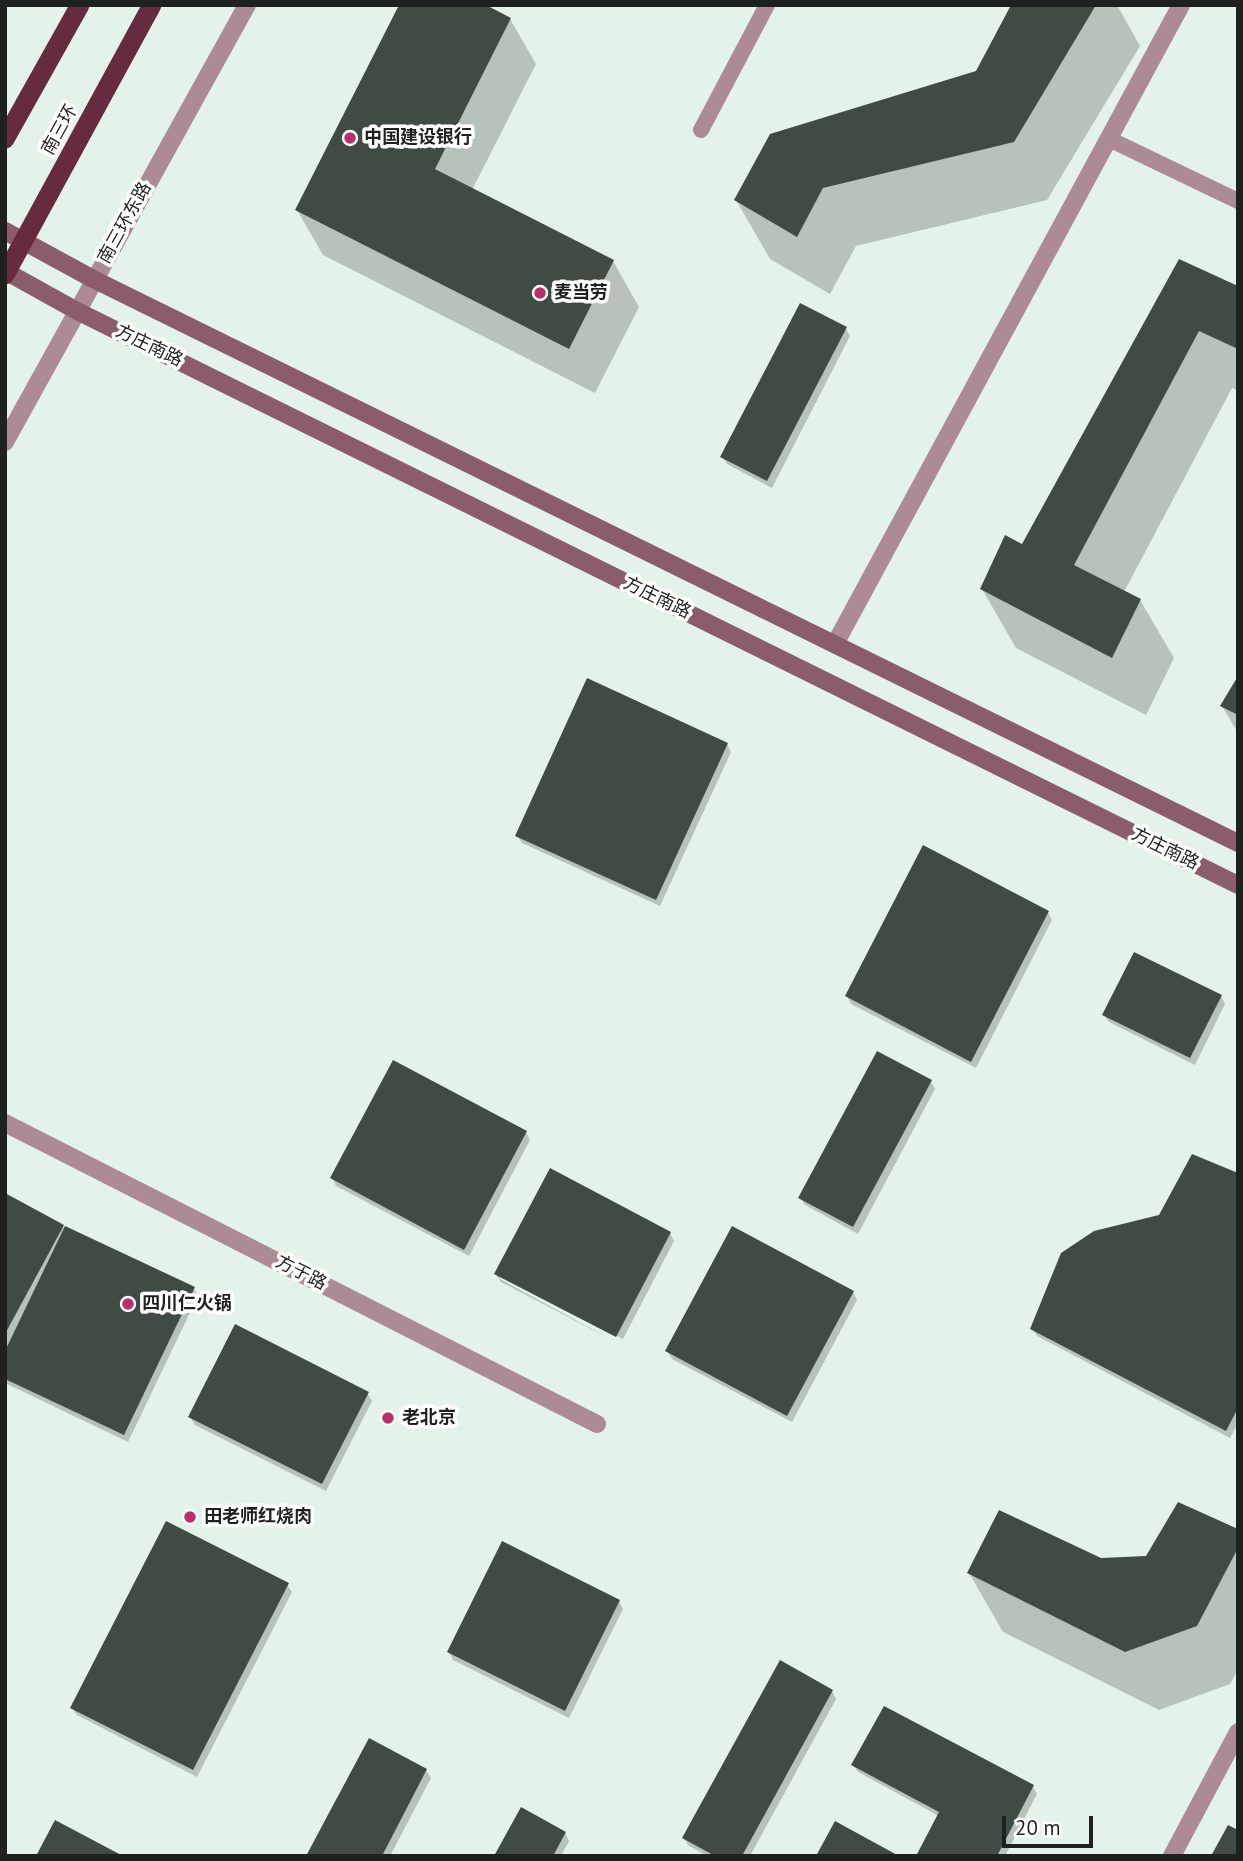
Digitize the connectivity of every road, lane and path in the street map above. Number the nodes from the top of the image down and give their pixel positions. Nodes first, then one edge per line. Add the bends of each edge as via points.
1 (80, 5) edge
2 (152, 5) edge
3 (247, 5) edge
4 (767, 5) edge
5 (1181, 5) edge
6 (701, 130) dead end
7 (5, 139) edge
8 (1109, 139) junction
9 (1238, 201) edge
10 (5, 231) edge
11 (5, 273) edge
12 (93, 279) junction
13 (77, 311) junction
14 (5, 442) edge
15 (835, 644) junction
16 (1238, 843) edge
17 (1238, 885) edge
18 (5, 1123) edge
19 (597, 1424) dead end
20 (1238, 1732) edge
21 (1231, 1763) edge
22 (1171, 1856) edge

1 - 7 highway
2 - 11 highway, 南三环, bridge
3 - 12 street, 南三环东路
4 - 6 lane
5 - 8 street
8 - 9 lane
8 - 15 street
10 - 12 main road, 方庄南路
11 - 13 main road, 方庄南路
12 - 13 street, 南三环东路
12 - 15 main road, 方庄南路
13 - 14 street, 南三环东路
13 - 17 main road, 方庄南路
15 - 16 main road, 方庄南路
18 - 19 street, 方于路
20 - 21 street
21 - 22 street

